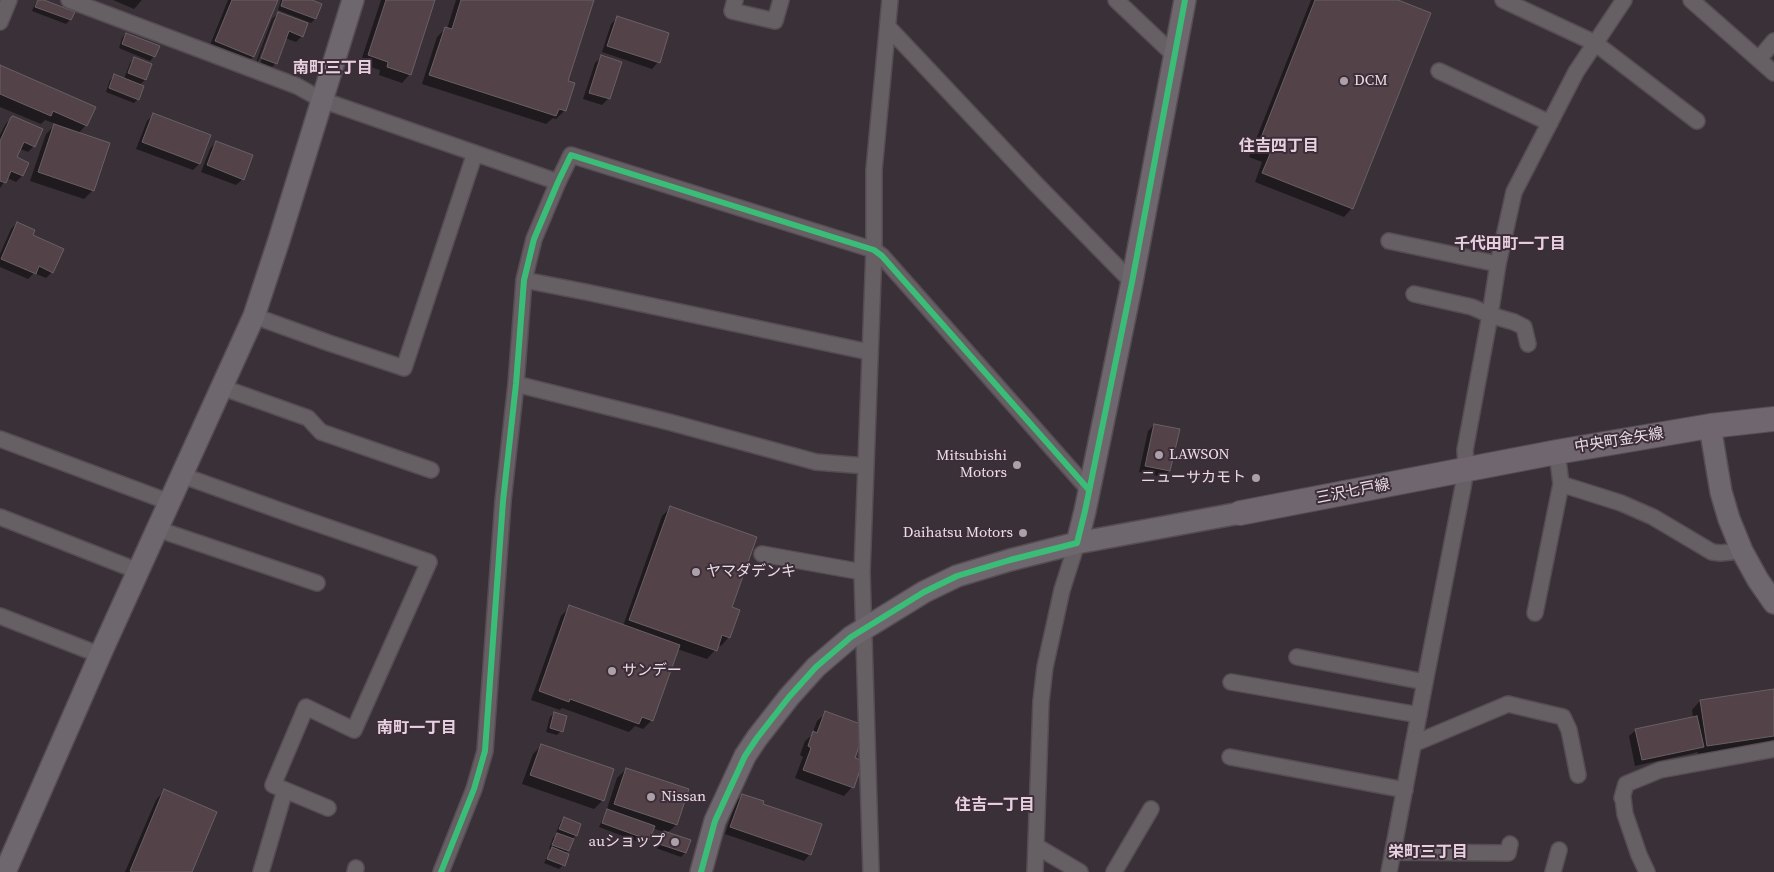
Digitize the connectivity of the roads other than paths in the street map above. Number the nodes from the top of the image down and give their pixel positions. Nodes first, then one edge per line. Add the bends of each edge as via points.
1 (9, 0) edge
2 (69, 0) edge
3 (352, 0) edge
4 (735, 0) edge
5 (781, 0) edge
6 (890, 0) edge
7 (1116, 0) edge
8 (1185, 0) edge
9 (1502, 0) edge
10 (1624, 0) edge
11 (1691, 0) edge
12 (0, 22) edge
13 (888, 27) junction
14 (1774, 41) edge
15 (1595, 43) junction
16 (1174, 55) junction
17 (1759, 59) junction
18 (1439, 72) dead end
19 (1774, 73) edge
20 (322, 100) junction
21 (1697, 121) dead end
22 (1550, 123) junction
23 (475, 153) junction
24 (558, 182) junction
25 (1389, 241) dead end
26 (874, 250) junction
27 (1498, 264) junction
28 (524, 280) junction
29 (1132, 282) junction
30 (1414, 294) dead end
31 (1490, 315) junction
32 (254, 316) junction
33 (1528, 344) dead end
34 (869, 352) junction
35 (516, 384) junction
36 (222, 387) junction
37 (1774, 419) edge
38 (1710, 426) junction
39 (0, 439) edge
40 (1557, 452) junction
41 (866, 466) junction
42 (1466, 469) junction
43 (431, 470) dead end
44 (181, 474) junction
45 (1561, 484) junction
46 (1089, 490) junction
47 (169, 502) junction
48 (1240, 513) joint
49 (0, 518) edge
50 (156, 529) junction
51 (1077, 543) junction
52 (1742, 551) junction
53 (762, 554) dead end
54 (138, 571) junction
55 (862, 572) junction
56 (317, 583) dead end
57 (1774, 602) edge
58 (1535, 613) dead end
59 (0, 616) edge
60 (864, 629) junction
61 (100, 655) junction
62 (1298, 657) dead end
63 (1231, 682) dead end
64 (1425, 682) junction
65 (1419, 715) junction
66 (1413, 744) junction
67 (1774, 749) edge
68 (1230, 757) dead end
69 (1578, 775) dead end
70 (284, 790) junction
71 (1405, 790) junction
72 (328, 808) dead end
73 (1151, 809) dead end
74 (1510, 844) dead end
75 (1036, 846) junction
76 (1559, 850) dead end
77 (1394, 852) junction
78 (5, 872) edge
79 (261, 872) edge
80 (441, 872) edge
81 (701, 872) edge
82 (871, 872) edge
83 (1036, 872) edge
84 (1080, 872) edge
85 (1114, 872) edge
86 (1390, 872) edge
87 (1553, 872) edge
88 (1647, 872) edge

1 - 12 street
2 - 20 street via 297,86
3 - 20 street
4 - 5 street via 732,11 775,22
6 - 13 street
7 - 16 street
8 - 16 street
9 - 15 street
10 - 15 street
11 - 17 street
13 - 26 street via 874,170
13 - 29 street
14 - 17 street
15 - 21 street
15 - 22 street
16 - 29 street
17 - 19 street
18 - 22 street
20 - 23 street
20 - 32 street
22 - 27 street via 1514,192
23 - 24 street
23 - 32 street via 404,368
24 - 26 street via 571,155
24 - 28 street via 534,239
25 - 27 street
26 - 34 street
26 - 46 street
27 - 31 street
28 - 34 street
28 - 35 street
29 - 46 street
30 - 31 street via 1472,307
31 - 33 street via 1524,327
31 - 42 street via 1465,450
32 - 36 street
34 - 41 street
35 - 41 street via 816,462
35 - 80 street via 503,501 485,751 474,789
36 - 43 street via 308,418 321,432
36 - 44 street
37 - 38 main road, 中央町金矢線
38 - 40 main road, 中央町金矢線
38 - 52 street via 1721,492
39 - 47 street
40 - 42 main road, 中央町金矢線
40 - 45 street
41 - 55 street
42 - 48 main road, 三沢七戸線
42 - 64 street
44 - 47 street
44 - 70 street via 429,562 354,730 306,707 273,785
45 - 52 street via 1653,517 1712,552
45 - 58 street
46 - 51 street
47 - 50 street
48 - 51 street
49 - 54 street
50 - 54 street
50 - 56 street
51 - 60 street via 957,576
51 - 75 street via 1062,590 1045,667
52 - 57 street
53 - 55 street
54 - 61 street
55 - 60 street
59 - 61 street
60 - 81 street via 816,667 757,738 715,821
60 - 82 street
61 - 78 street
62 - 64 street
63 - 65 street
64 - 65 street
65 - 66 street
66 - 69 street via 1508,704 1563,717 1569,730
66 - 71 street
67 - 88 street via 1660,770 1626,784 1622,798 1625,814
68 - 71 street
70 - 72 street
70 - 79 street
71 - 77 street
73 - 85 street
74 - 77 street via 1508,854
75 - 83 street
75 - 84 street
76 - 87 street
77 - 86 street

